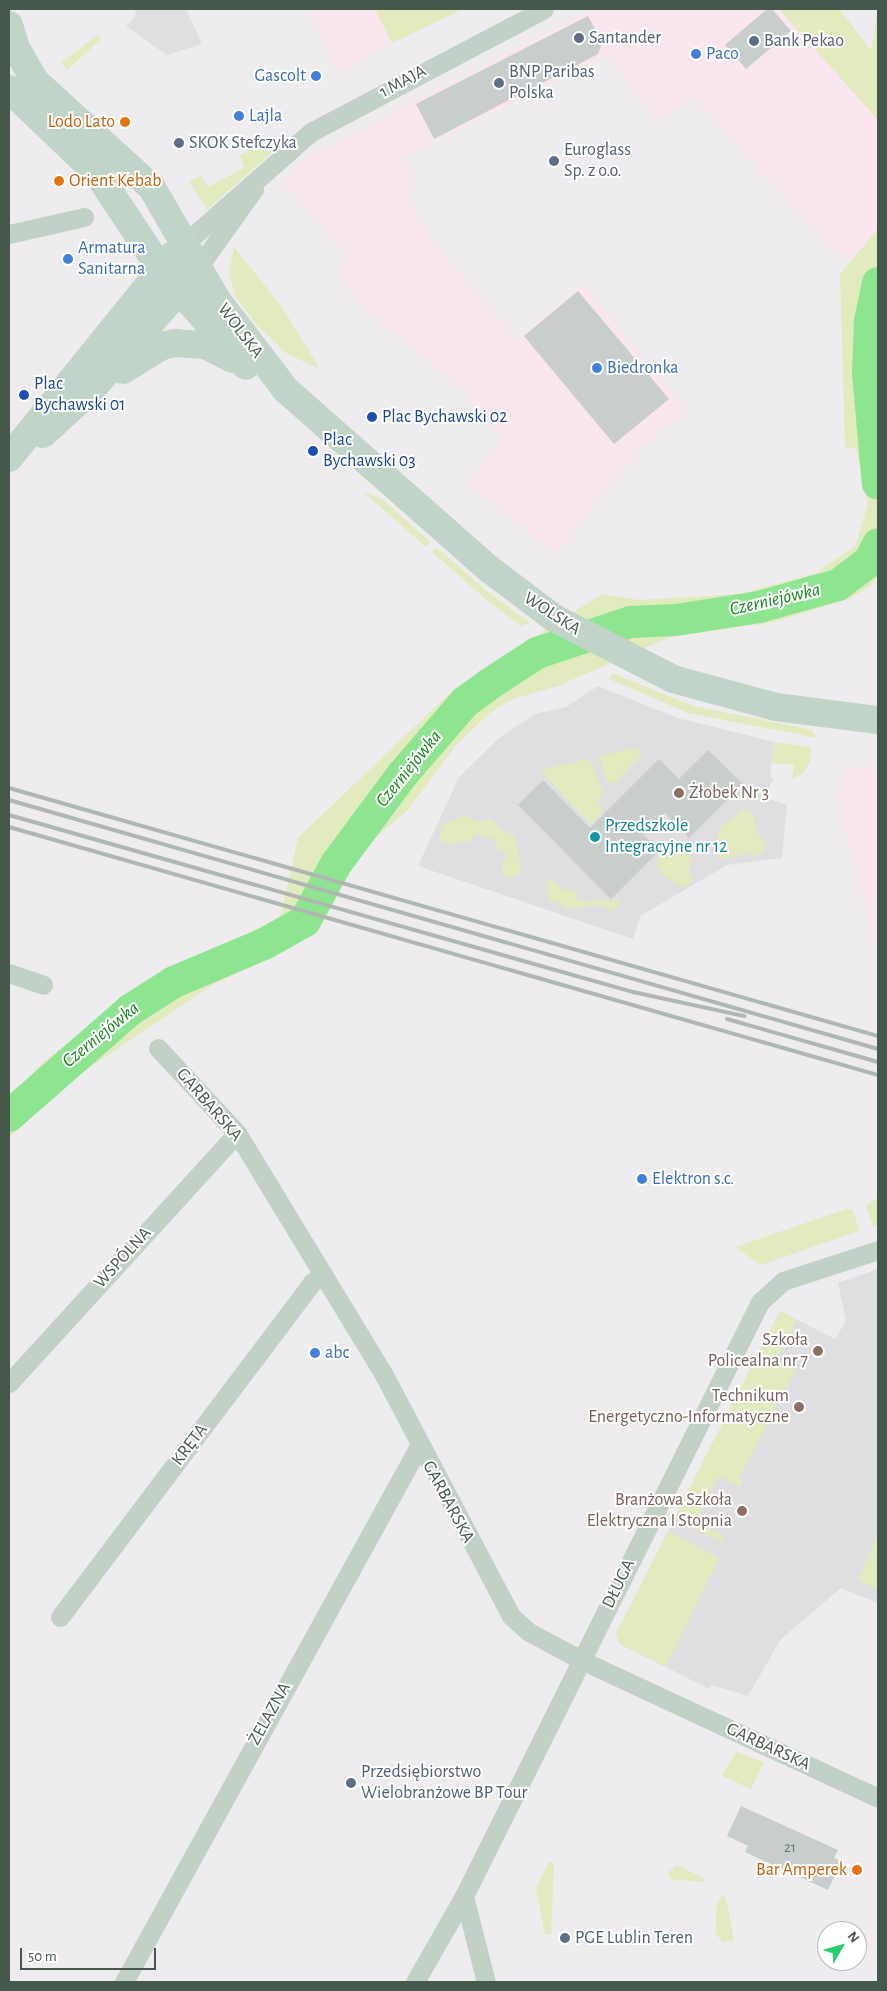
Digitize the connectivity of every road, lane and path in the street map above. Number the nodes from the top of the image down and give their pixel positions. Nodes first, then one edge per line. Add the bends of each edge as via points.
1 (544, 9) edge
2 (9, 25) edge
3 (9, 89) edge
4 (269, 168) junction
5 (84, 217) dead end
6 (9, 234) edge
7 (184, 244) junction
8 (160, 268) junction
9 (197, 269) junction
10 (181, 292) junction
11 (238, 362) junction
12 (91, 390) junction
13 (286, 390) junction
14 (9, 458) edge
15 (9, 467) edge
16 (878, 720) edge
17 (9, 973) edge
18 (43, 985) dead end
19 (158, 1048) dead end
20 (237, 1133) junction
21 (878, 1250) edge
22 (322, 1276) junction
23 (9, 1383) edge
24 (419, 1446) junction
25 (60, 1617) dead end
26 (581, 1660) junction
27 (878, 1798) edge
28 (464, 1896) junction
29 (124, 1982) edge
30 (415, 1982) edge
31 (486, 1982) edge

1 - 4 street, 1 MAJA via 311,132
2 - 7 street, WOLSKA via 16,48 35,81 139,174 163,206
3 - 8 street, WOLSKA via 97,173
4 - 7 street, 1 MAJA
4 - 9 street, 1 MAJA
5 - 6 street
7 - 8 street
7 - 9 street, WOLSKA
8 - 10 street, WOLSKA
8 - 14 street
9 - 10 street
9 - 13 street, WOLSKA via 240,334
10 - 11 street, WOLSKA
10 - 12 street
11 - 12 street via 205,345 175,343 150,352
11 - 13 street, WOLSKA
12 - 15 street
13 - 16 street, WOLSKA via 489,569 554,618 643,666 739,699
17 - 18 street
19 - 20 street, GARBARSKA
20 - 22 street, GARBARSKA
20 - 23 street, WSPÓLNA
21 - 26 street, DŁUGA via 783,1281 760,1302
22 - 24 street, GARBARSKA via 384,1375
22 - 25 street, KRĘTA via 312,1282
24 - 26 street, GARBARSKA via 511,1616 529,1632
24 - 29 street, ŻELAZNA
26 - 27 street, GARBARSKA
26 - 28 street, DŁUGA
28 - 30 street, DŁUGA
28 - 31 street

